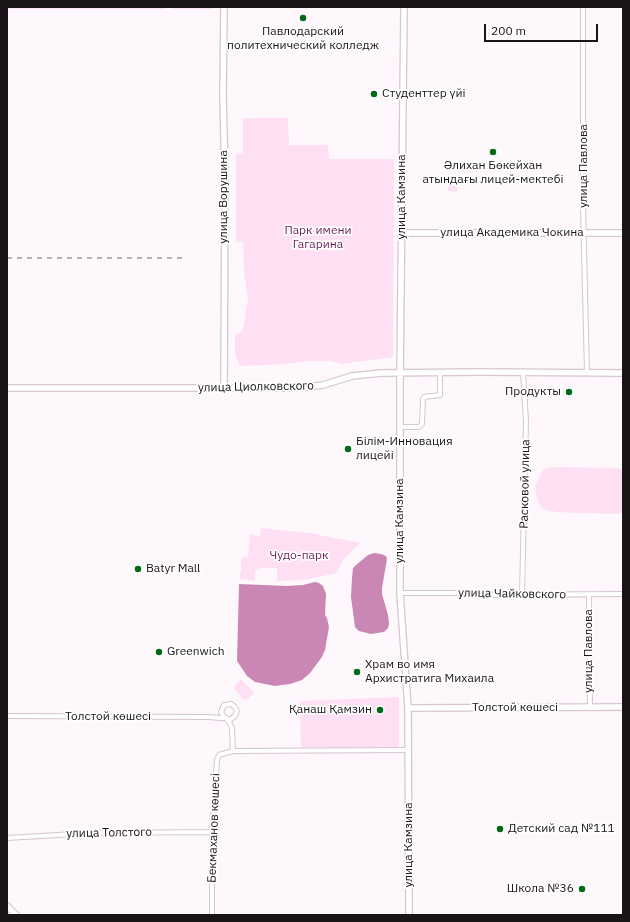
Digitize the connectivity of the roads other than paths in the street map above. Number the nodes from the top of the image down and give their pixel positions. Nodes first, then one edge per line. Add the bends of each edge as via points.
1 (224, 7) edge
2 (404, 7) edge
3 (583, 7) edge
4 (402, 233) junction
5 (585, 233) junction
6 (623, 233) edge
7 (400, 372) junction
8 (440, 372) junction
9 (523, 372) junction
10 (587, 373) junction
11 (623, 373) edge
12 (7, 388) edge
13 (224, 388) junction
14 (400, 427) junction
15 (400, 593) junction
16 (623, 594) edge
17 (522, 595) junction
18 (589, 595) junction
19 (590, 707) junction
20 (408, 708) junction
21 (623, 708) edge
22 (222, 709) junction
23 (7, 716) edge
24 (235, 716) junction
25 (208, 717) junction
26 (226, 718) junction
27 (232, 728) junction
28 (409, 750) junction
29 (233, 751) junction
30 (212, 832) junction
31 (7, 838) edge
32 (7, 906) edge
33 (16, 915) edge
34 (212, 915) edge
35 (409, 915) edge

1 - 13 main road, улица Ворушина
2 - 4 main road, улица Камзина
3 - 5 street, улица Павлова
4 - 5 main road, улица Академика Чокина
4 - 7 main road, улица Камзина
5 - 6 main road, улица Академика Чокина
5 - 10 street, улица Павлова
7 - 8 main road, улица Циолковского
7 - 13 main road, улица Циолковского via 364,374 306,387
7 - 14 main road, улица Камзина
8 - 9 main road, улица Циолковского
8 - 14 street via 440,395 424,397 422,424 418,427
9 - 10 main road, улица Циолковского
9 - 17 street, Расковой улица via 526,421
10 - 11 main road, улица Циолковского
12 - 13 main road, улица Циолковского
14 - 15 main road, улица Камзина
15 - 17 street, улица Чайковского
15 - 20 main road, улица Камзина
16 - 18 street, улица Чайковского
17 - 18 street, улица Чайковского
18 - 19 street, улица Павлова
19 - 20 main road, Толстой көшесі
19 - 21 main road, Толстой көшесі
20 - 28 main road, улица Камзина
22 - 24 street via 226,704 231,704 236,709
22 - 25 street
22 - 26 street via 222,714
23 - 25 street, Толстой көшесі
24 - 26 street via 231,719
24 - 27 street
25 - 26 street
26 - 27 street
27 - 29 street
28 - 29 street
28 - 35 main road, улица Камзина
29 - 30 street, Бекмаханов көшесі via 220,755 217,760
30 - 31 street, улица Толстого via 91,833
30 - 34 street, Бекмаханов көшесі
32 - 33 main road

